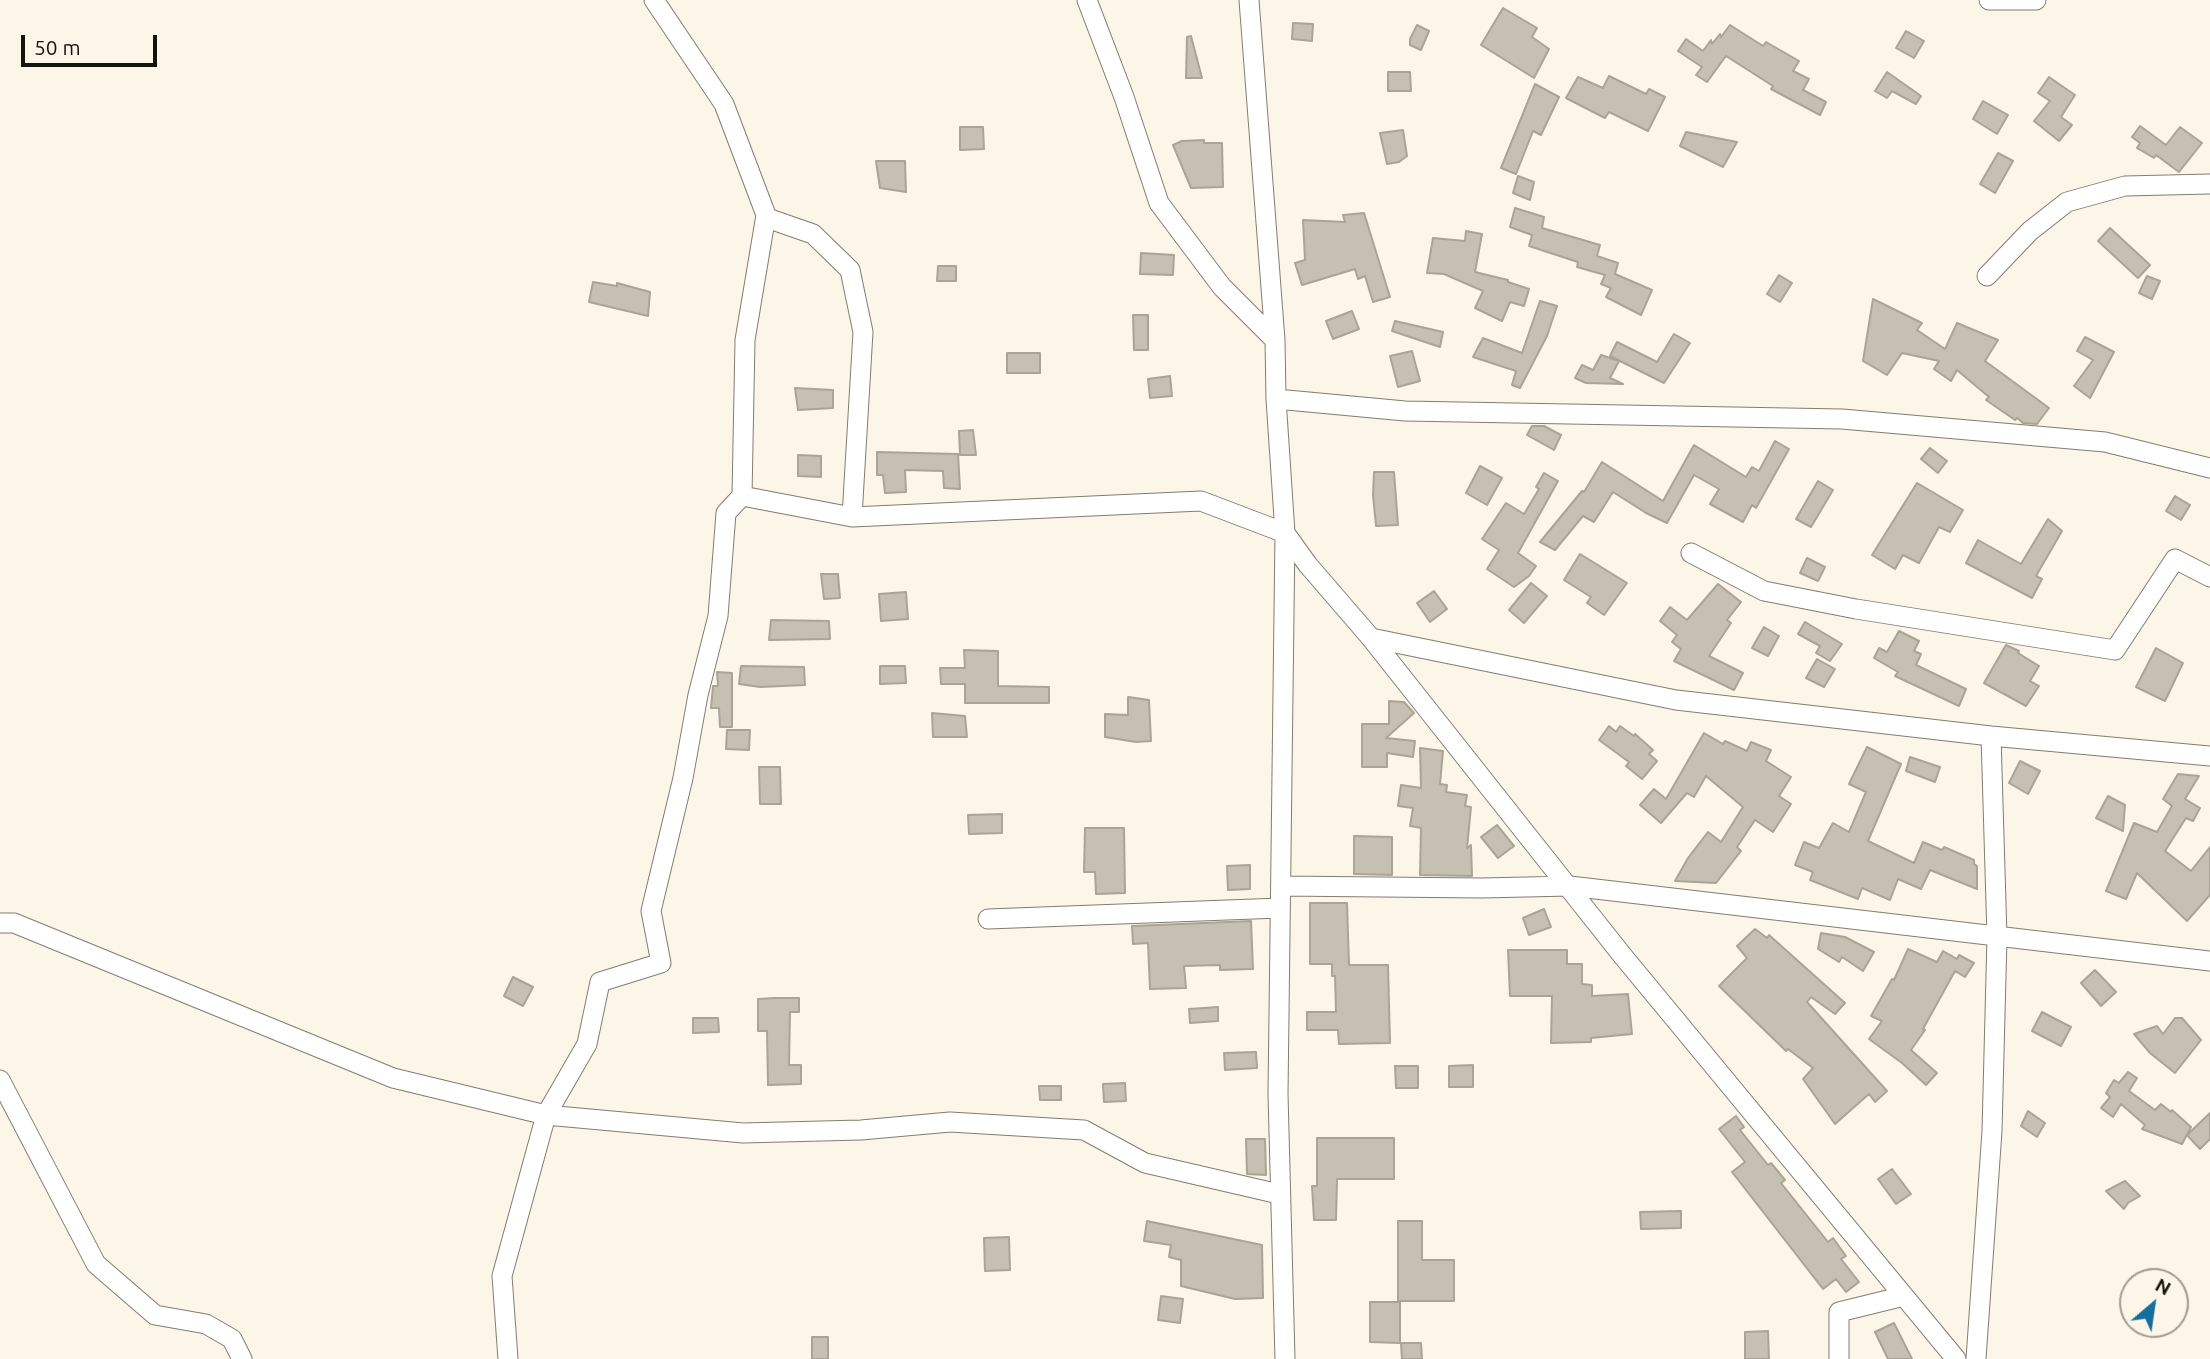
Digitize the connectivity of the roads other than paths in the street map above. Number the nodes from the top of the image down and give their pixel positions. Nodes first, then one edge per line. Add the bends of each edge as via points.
1 (654, 0) edge
2 (1087, 0) edge
3 (1249, 0) edge
4 (1989, 0) edge
5 (2036, 0) edge
6 (2210, 184) edge
7 (767, 218) dead end
8 (1987, 276) dead end
9 (1275, 340) junction
10 (1276, 399) junction
11 (2210, 468) edge
12 (743, 496) junction
13 (852, 517) junction
14 (1285, 533) junction
15 (1691, 553) dead end
16 (2210, 577) edge
17 (1371, 638) junction
18 (1991, 736) junction
19 (2210, 756) edge
20 (1281, 886) junction
21 (1570, 886) junction
22 (1280, 908) junction
23 (988, 919) dead end
24 (0, 923) edge
25 (1997, 937) junction
26 (2210, 961) edge
27 (0, 1080) edge
28 (546, 1115) junction
29 (1279, 1194) junction
30 (1904, 1296) junction
31 (242, 1359) edge
32 (508, 1359) edge
33 (1285, 1359) edge
34 (1839, 1359) edge
35 (1956, 1359) edge
36 (1976, 1359) edge

1 - 12 street via 724,104 766,215 745,340
2 - 9 street via 1158,203 1222,287
3 - 9 street
4 - 5 street
6 - 8 street via 2125,186 2067,202
7 - 13 street via 813,234 850,270 863,332
9 - 10 street
10 - 11 street via 1405,411 1842,419 2105,442
10 - 14 street
12 - 13 street
12 - 28 street via 726,513 718,616 651,911 661,963 600,982 587,1044
13 - 14 street via 1200,501
14 - 17 street
14 - 20 street
15 - 16 street via 1764,591 2115,650 2175,559
17 - 18 street via 1676,700
17 - 21 street
18 - 19 street
18 - 25 street
20 - 21 street
20 - 22 street
21 - 25 street
21 - 30 street
22 - 23 street
22 - 29 street
24 - 28 street via 14,923 393,1078
25 - 26 street
25 - 36 street via 1992,1131
27 - 31 street via 96,1264 155,1315 206,1324 232,1339
28 - 29 street via 743,1133 950,1122 1084,1130 1145,1163
28 - 32 street via 502,1276
29 - 33 street
30 - 34 street via 1839,1312
30 - 35 street

